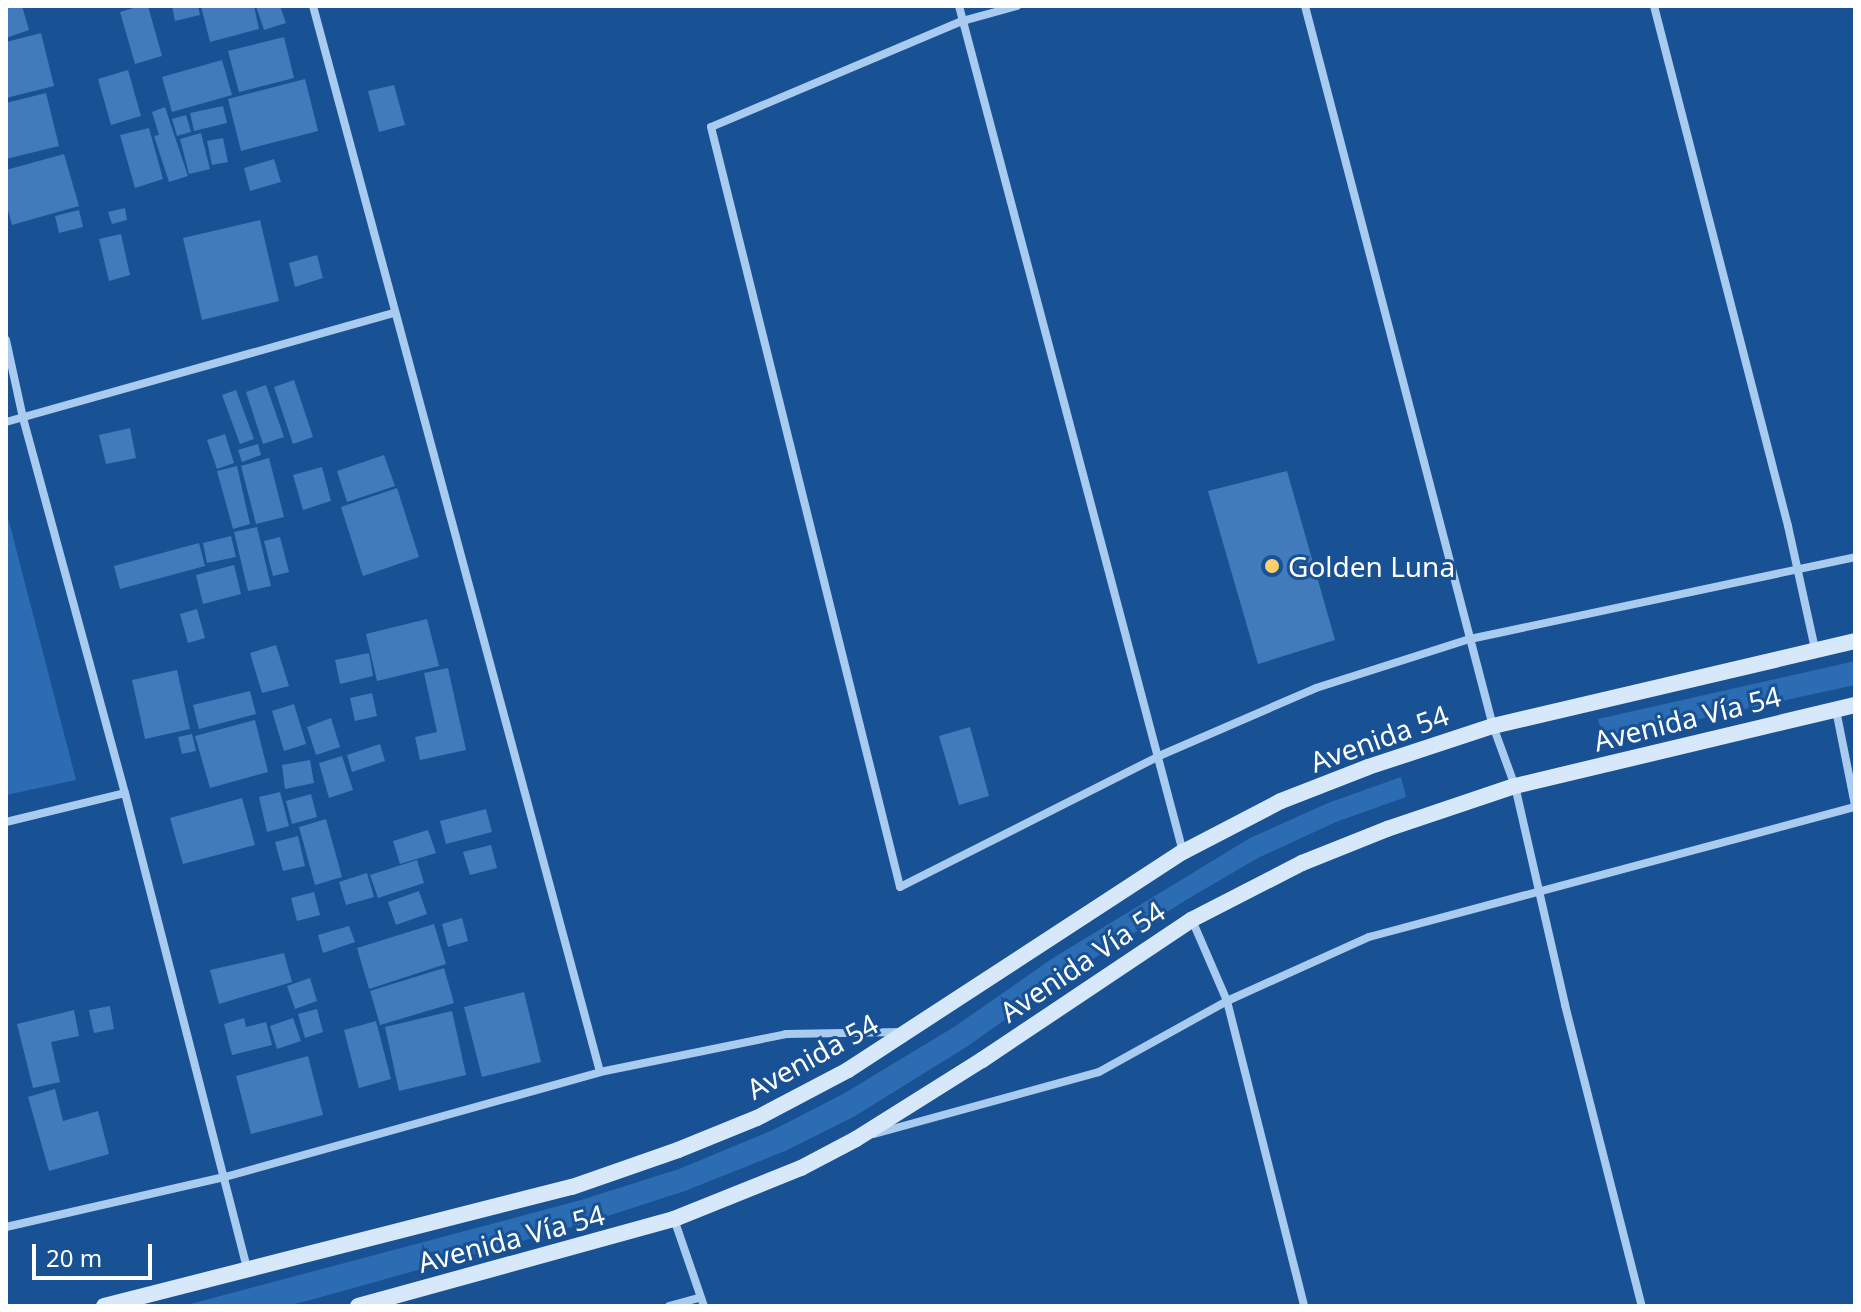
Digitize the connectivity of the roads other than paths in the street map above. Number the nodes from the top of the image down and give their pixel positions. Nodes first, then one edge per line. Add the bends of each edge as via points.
1 (313, 6) edge
2 (959, 6) edge
3 (1017, 6) edge
4 (1305, 6) edge
5 (1654, 6) edge
6 (962, 21) junction
7 (394, 313) junction
8 (6, 340) edge
9 (23, 418) junction
10 (6, 422) edge
11 (1855, 557) edge
12 (1798, 567) junction
13 (1470, 639) junction
14 (1855, 641) edge
15 (1815, 649) junction
16 (1855, 705) edge
17 (1836, 709) junction
18 (1493, 726) junction
19 (1159, 756) junction
20 (1515, 786) junction
21 (125, 793) junction
22 (1855, 806) edge
23 (6, 822) edge
24 (1183, 852) junction
25 (1538, 891) junction
26 (1191, 920) junction
27 (1227, 1001) junction
28 (908, 1032) junction
29 (600, 1072) junction
30 (856, 1139) junction
31 (225, 1177) junction
32 (674, 1219) junction
33 (6, 1227) edge
34 (248, 1271) junction
35 (702, 1302) edge
36 (104, 1306) edge
37 (358, 1306) edge
38 (669, 1306) edge
39 (1304, 1306) edge
40 (1642, 1306) edge

1 - 7 street
2 - 6 street
3 - 6 street
4 - 13 street
5 - 12 street
6 - 19 street
6 - 19 street via 711,127 900,887
7 - 9 street
7 - 29 street
8 - 9 street
9 - 10 street
9 - 21 street
11 - 12 street
12 - 13 street
12 - 15 street
13 - 18 street
13 - 19 street via 1316,688
14 - 15 main road, Avenida Vía 54
15 - 18 main road, Avenida Vía 54
16 - 17 main road, Avenida Vía 54
17 - 20 main road, Avenida Vía 54
17 - 22 street
18 - 20 street
18 - 24 main road, Avenida 54 via 1281,801
19 - 24 street
20 - 25 street
20 - 26 main road, Avenida Vía 54 via 1302,863
21 - 23 street
21 - 31 street
22 - 25 street
24 - 28 main road, Avenida 54
25 - 27 street via 1369,937
25 - 40 street
26 - 27 street
26 - 30 main road, Avenida Vía 54
27 - 30 street via 1099,1072
27 - 39 street
28 - 29 street via 786,1034
28 - 34 main road, Avenida 54 via 809,1092 678,1150 572,1187
29 - 31 street
30 - 32 main road, Avenida Vía 54 via 801,1168
31 - 33 street
31 - 34 street
32 - 35 street
32 - 37 main road, Avenida Vía 54
34 - 36 main road, Avenida 54
35 - 38 street

